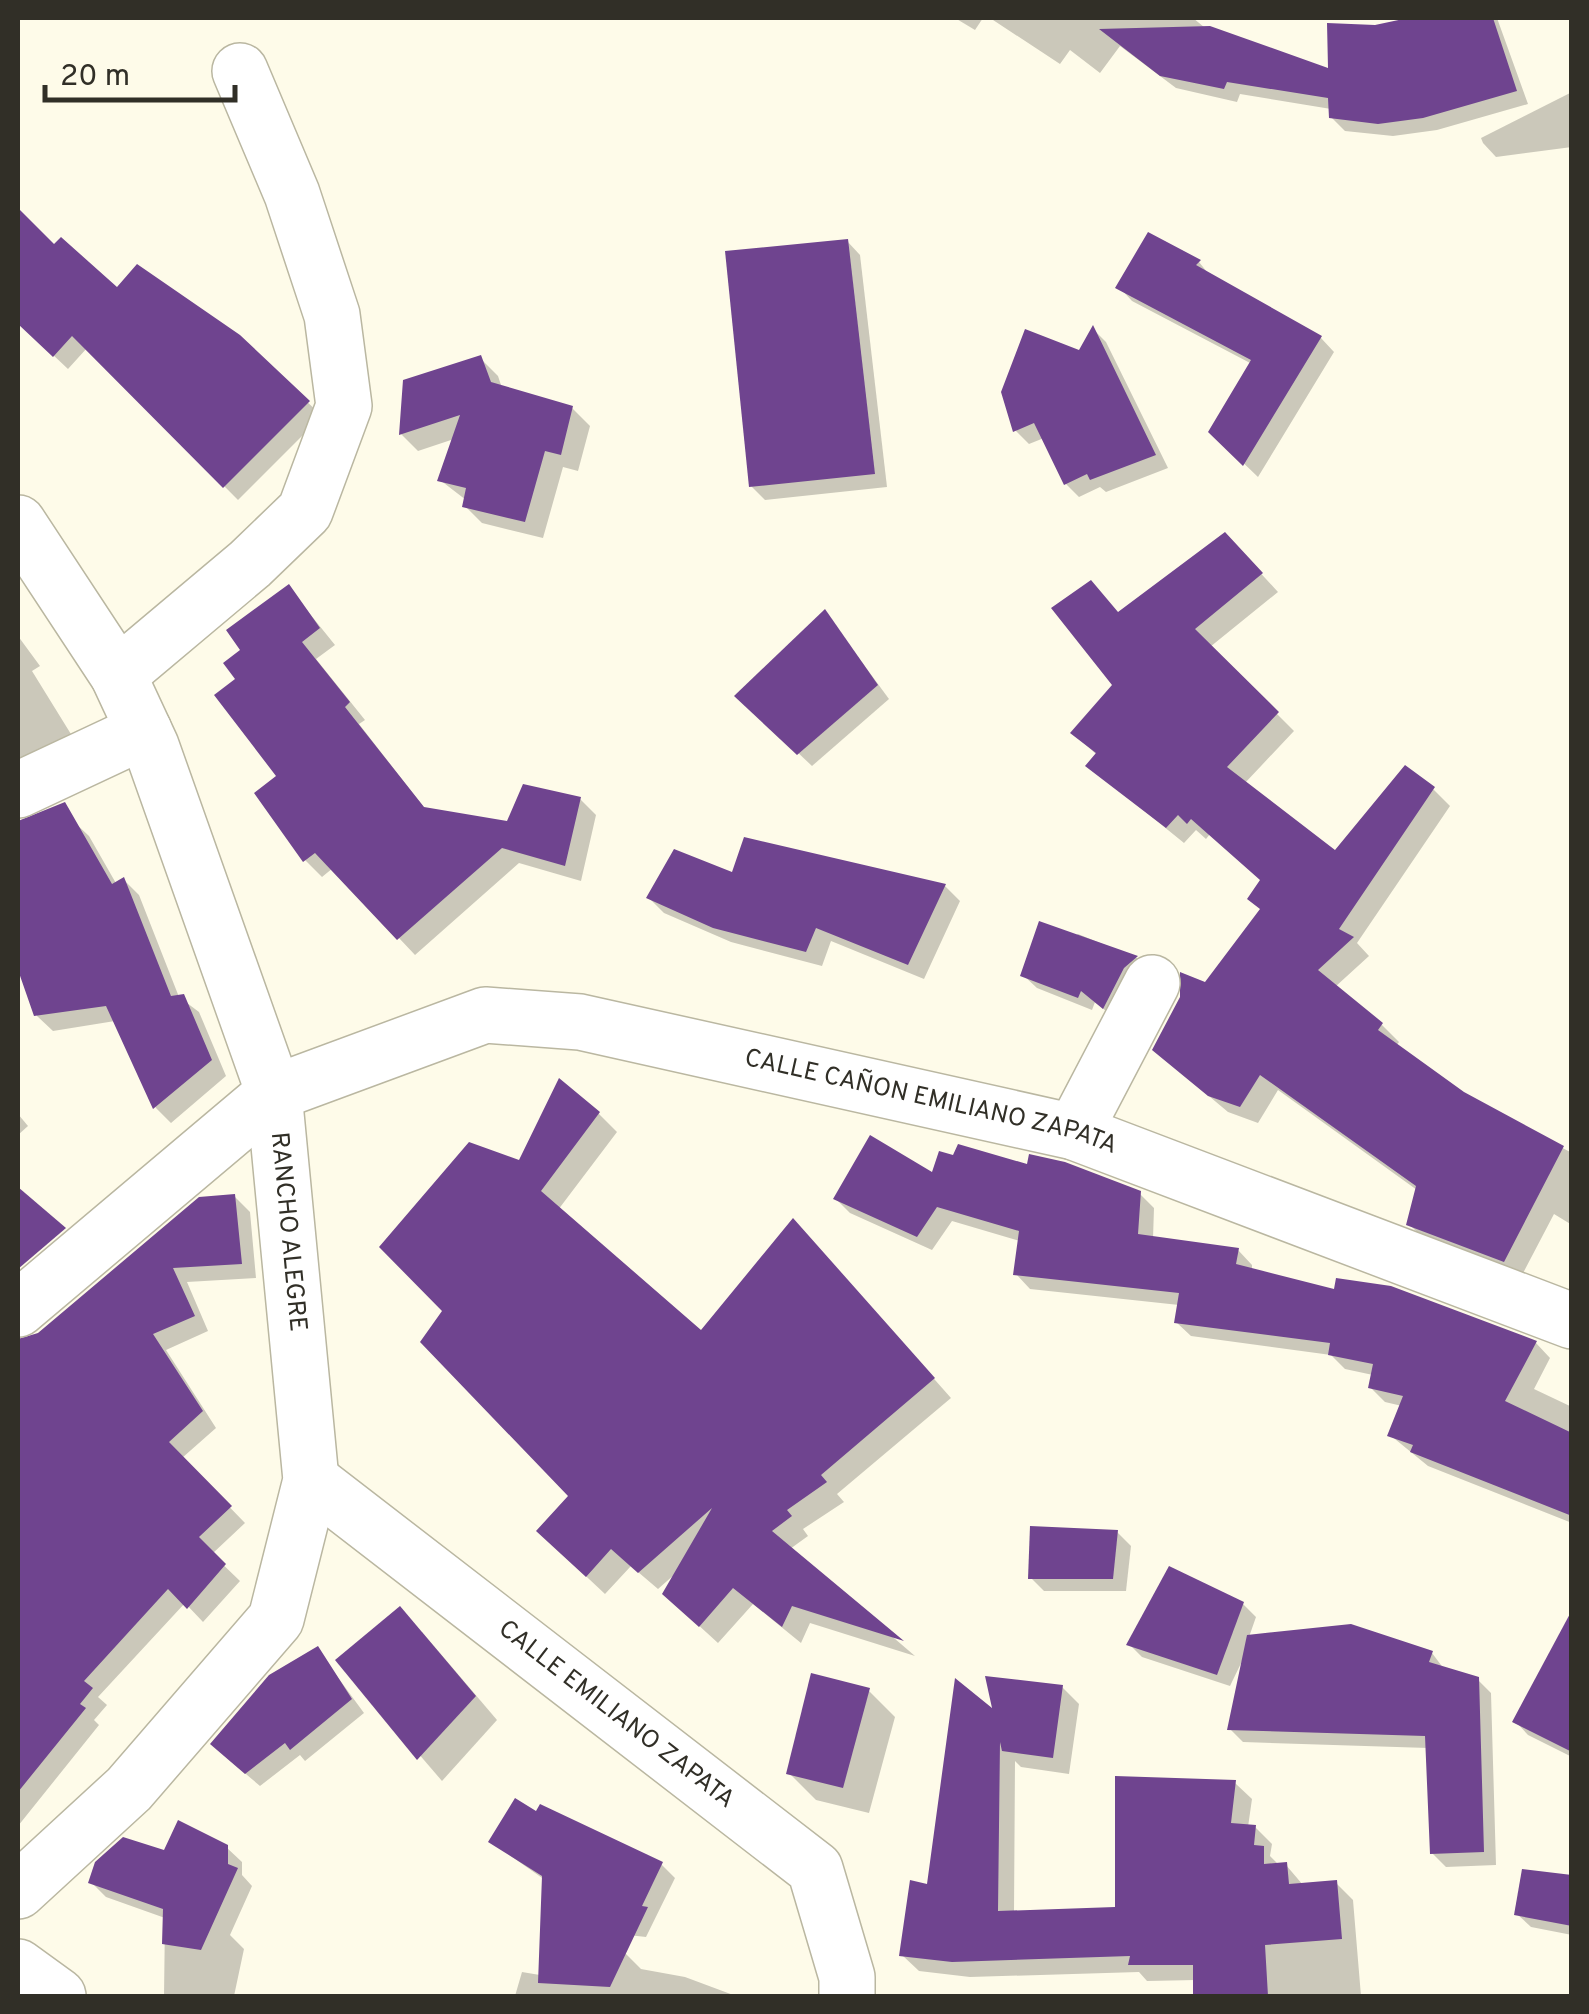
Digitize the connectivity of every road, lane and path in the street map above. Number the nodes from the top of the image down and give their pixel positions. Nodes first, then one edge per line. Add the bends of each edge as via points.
1 (240, 71) dead end
2 (18, 523) edge
3 (118, 675) junction
4 (144, 732) junction
5 (18, 790) edge
6 (1152, 982) dead end
7 (274, 1093) junction
8 (1074, 1132) junction
9 (18, 1309) edge
10 (1572, 1321) edge
11 (311, 1480) junction
12 (18, 1891) edge
13 (18, 1967) edge
14 (58, 1996) edge
15 (846, 1996) edge

1 - 3 street via 292,194 332,314 344,406 305,511
2 - 3 street, RANCHO ALEGRE
3 - 4 street, RANCHO ALEGRE
4 - 5 street
4 - 7 street, RANCHO ALEGRE
6 - 8 street
7 - 8 street, CALLE CAÑON EMILIANO ZAPATA via 486,1015 580,1022
7 - 9 street, CALLE CAÑON EMILIANO ZAPATA
7 - 11 street, RANCHO ALEGRE
8 - 10 street, CALLE CAÑON EMILIANO ZAPATA
11 - 12 street, RANCHO ALEGRE via 276,1619 129,1789
11 - 15 street, CALLE EMILIANO ZAPATA via 815,1869 847,1976
13 - 14 street

